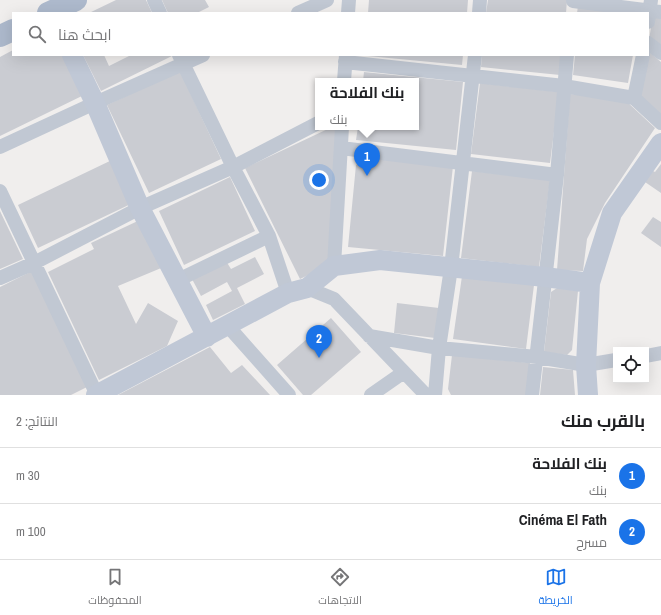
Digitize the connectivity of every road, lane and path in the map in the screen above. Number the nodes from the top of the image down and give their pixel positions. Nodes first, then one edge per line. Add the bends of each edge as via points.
1 (76, 0) edge
2 (154, 0) edge
3 (327, 0) edge
4 (349, 0) edge
5 (480, 0) edge
6 (573, 5) edge
7 (48, 9) edge
8 (652, 11) edge
9 (160, 12) edge
10 (300, 12) edge
11 (348, 12) edge
12 (479, 12) edge
13 (12, 30) edge
14 (0, 36) edge
15 (649, 43) edge
16 (661, 53) edge
17 (72, 56) edge
18 (198, 56) edge
19 (475, 56) edge
20 (567, 56) edge
21 (643, 56) edge
22 (181, 59) edge
23 (346, 59) edge
24 (472, 77) junction
25 (344, 78) edge
26 (564, 86) junction
27 (634, 98) junction
28 (95, 103) junction
29 (661, 123) edge
30 (315, 126) edge
31 (342, 130) edge
32 (661, 144) edge
33 (0, 147) edge
34 (341, 148) junction
35 (463, 163) junction
36 (233, 167) junction
37 (557, 175) junction
38 (0, 191) edge
39 (140, 208) junction
40 (268, 236) junction
41 (34, 263) junction
42 (334, 266) junction
43 (451, 268) junction
44 (545, 277) junction
45 (0, 278) edge
46 (178, 280) junction
47 (590, 283) junction
48 (307, 288) junction
49 (288, 293) junction
50 (227, 325) junction
51 (207, 336) junction
52 (369, 336) junction
53 (439, 348) junction
54 (661, 354) edge
55 (649, 356) edge
56 (537, 357) junction
57 (613, 360) edge
58 (586, 365) junction
59 (404, 372) junction
60 (96, 395) edge
61 (289, 395) edge
62 (371, 395) edge
63 (426, 395) edge
64 (435, 395) edge
65 (532, 395) edge
66 (588, 395) edge

1 - 7 main road
2 - 9 street
3 - 10 street
4 - 11 street
5 - 12 street
6 - 8 street
13 - 14 main road
15 - 16 street
17 - 28 street
18 - 22 street
19 - 24 street
20 - 26 street
21 - 27 street
22 - 28 street
22 - 36 street
23 - 24 street
23 - 25 street
24 - 26 street
24 - 35 street
26 - 27 street
26 - 37 street
27 - 29 street
28 - 33 street
28 - 39 street
30 - 36 street
31 - 34 street
32 - 47 street via 612,213
34 - 35 street
34 - 42 street
35 - 37 street
35 - 43 street
36 - 39 street
36 - 40 street
37 - 44 street
38 - 41 street
39 - 41 street
39 - 46 street
40 - 46 street
40 - 49 street
41 - 45 street
41 - 60 street
42 - 43 street via 380,260
42 - 48 street
43 - 44 street
43 - 53 street
44 - 47 street
44 - 56 street
46 - 51 street
47 - 58 street
48 - 49 street
48 - 52 street via 334,299
49 - 50 street
50 - 51 street
50 - 61 street
51 - 60 street
52 - 53 street
52 - 59 street
53 - 56 street
53 - 64 street
54 - 55 street
56 - 58 street
56 - 65 street
57 - 58 street
58 - 66 street
59 - 62 street
59 - 63 street

